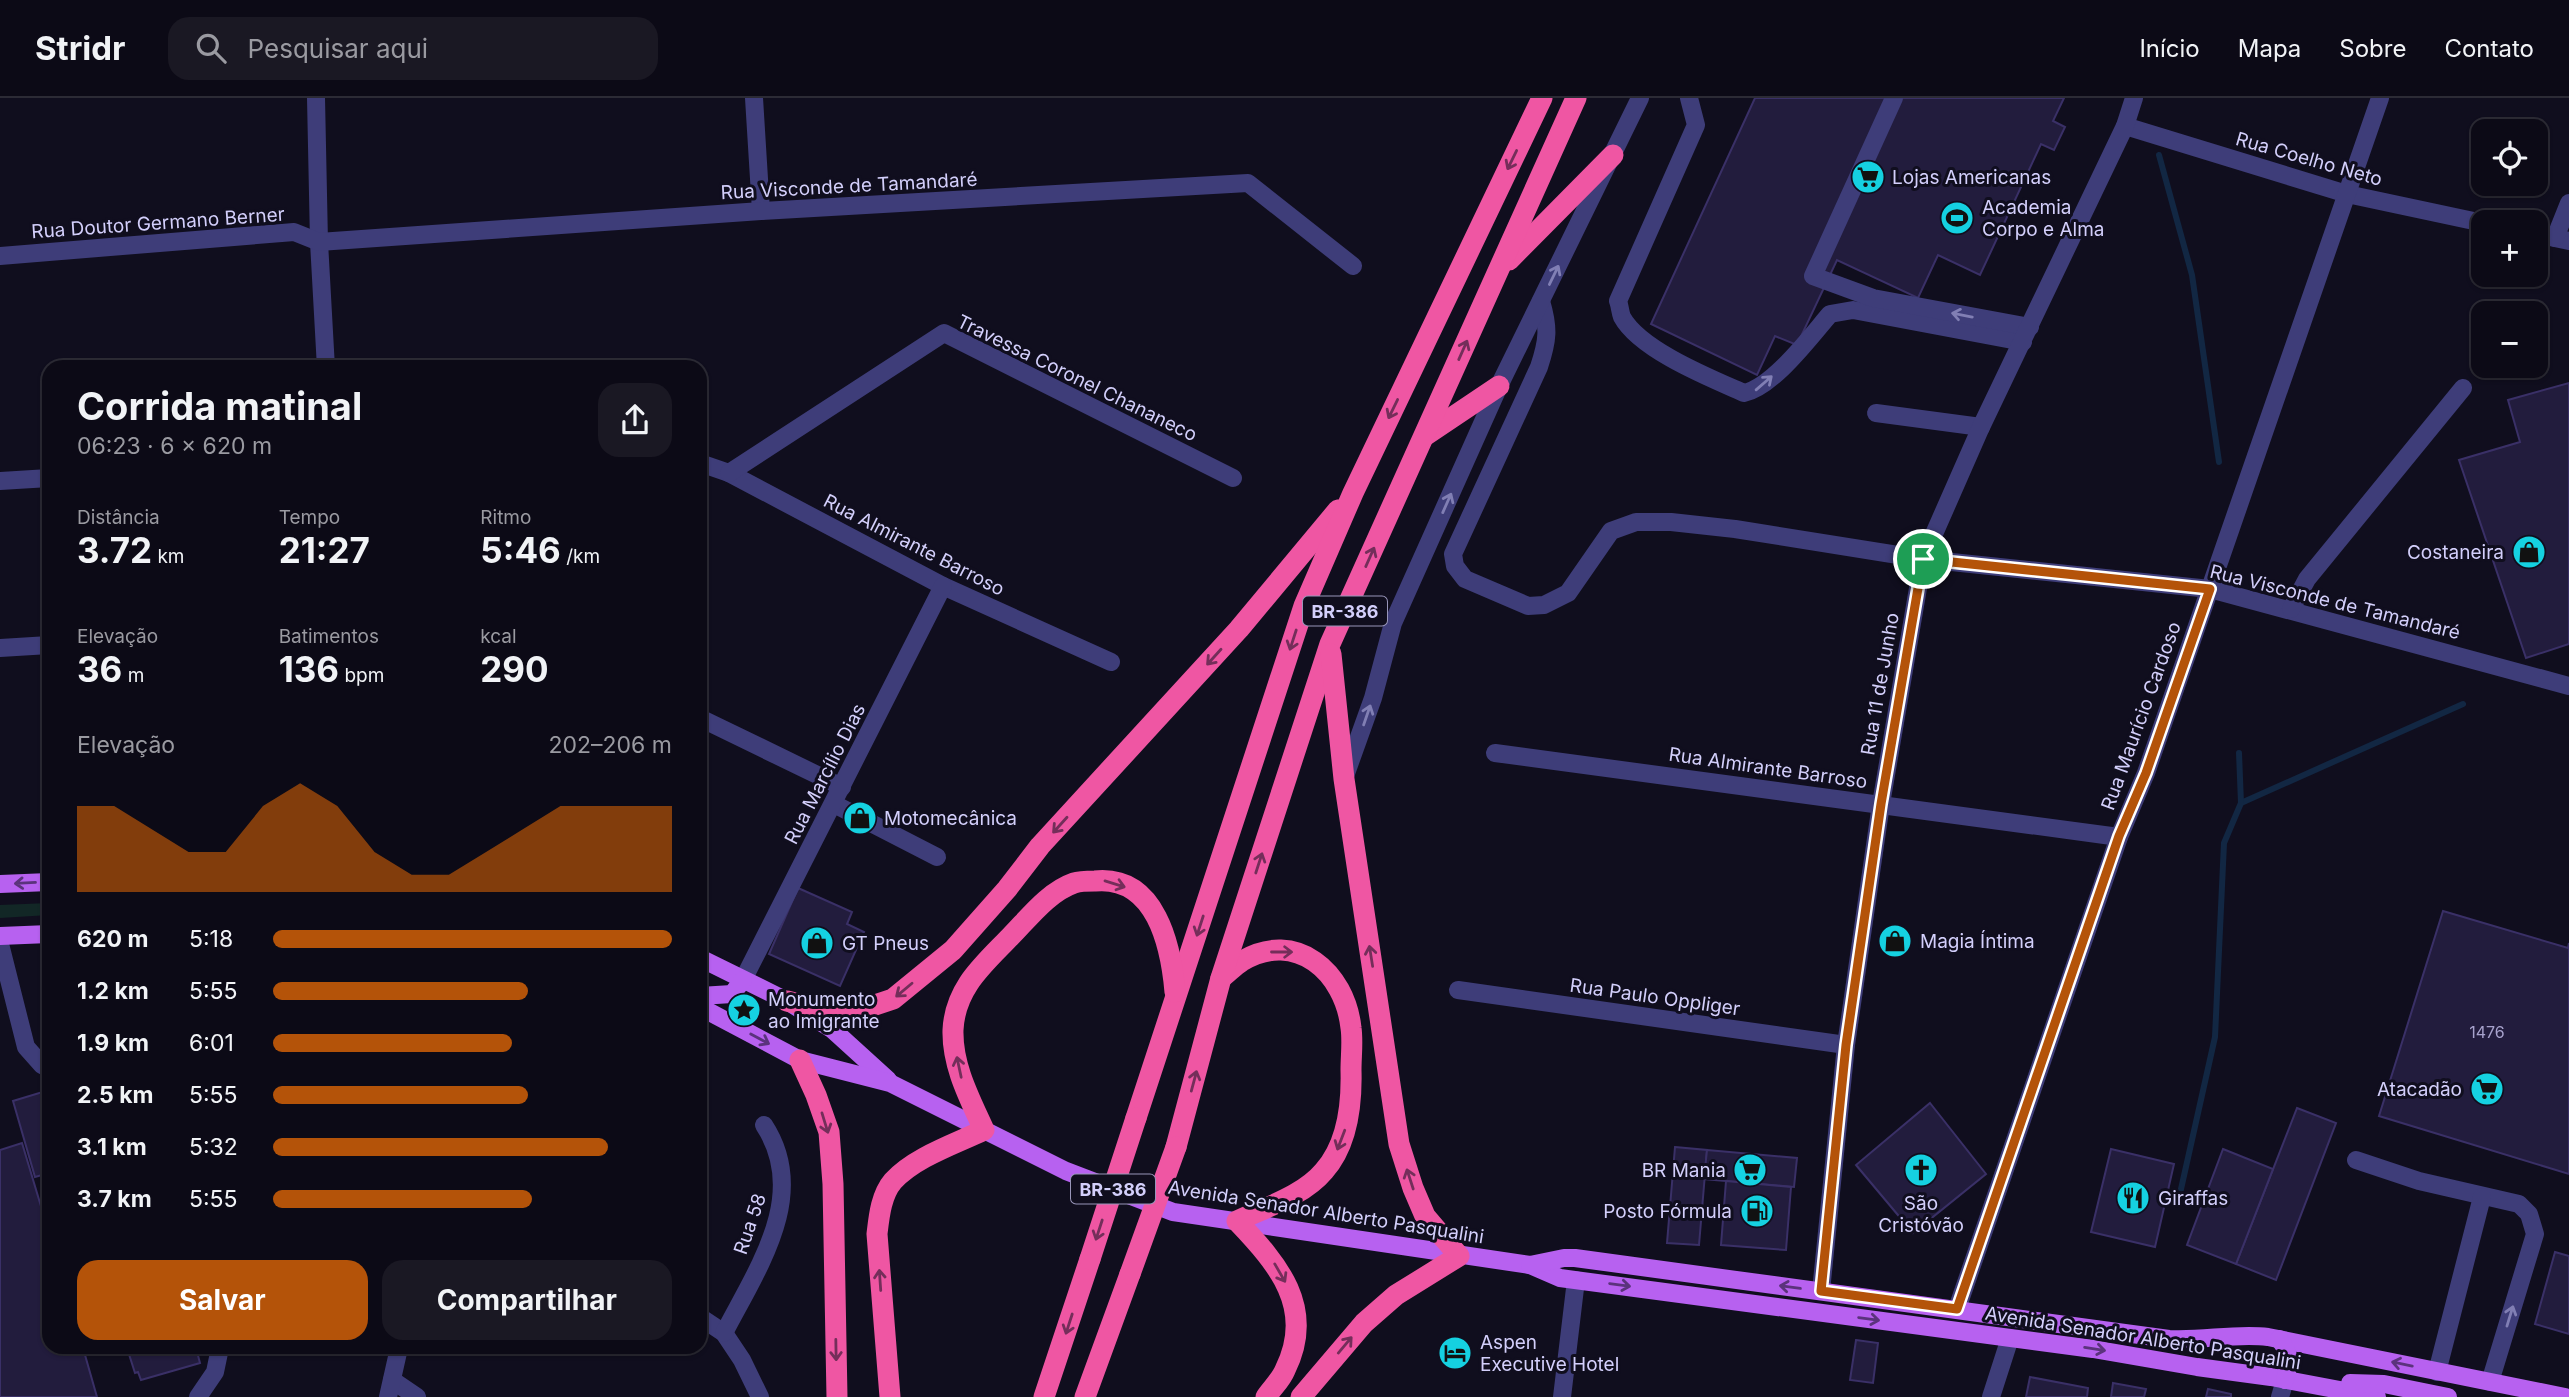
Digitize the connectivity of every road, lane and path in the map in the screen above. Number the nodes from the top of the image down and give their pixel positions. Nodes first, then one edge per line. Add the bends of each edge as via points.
1 (316, 98) edge
2 (754, 98) edge
3 (1542, 98) edge
4 (1576, 98) edge
5 (1640, 98) edge
6 (1689, 98) edge
7 (1894, 98) edge
8 (2134, 98) edge
9 (2380, 98) edge
10 (2125, 126) junction
11 (1613, 155) junction
12 (2347, 194) junction
13 (2569, 203) edge
14 (761, 211) junction
15 (2471, 220) edge
16 (2562, 239) edge
17 (318, 242) junction
18 (0, 256) edge
19 (1353, 266) dead end
20 (1500, 269) junction
21 (1541, 301) junction
22 (2026, 334) junction
23 (325, 360) edge
24 (1499, 386) junction
25 (2463, 388) dead end
26 (1876, 413) dead end
27 (1981, 427) junction
28 (1424, 436) junction
29 (707, 465) edge
30 (729, 473) junction
31 (42, 478) edge
32 (1233, 478) dead end
33 (0, 481) edge
34 (1353, 493) junction
35 (1923, 559) junction
36 (943, 586) junction
37 (2210, 589) junction
38 (2291, 609) junction
39 (1330, 644) junction
40 (42, 645) edge
41 (0, 648) edge
42 (1111, 662) dead end
43 (2569, 685) edge
44 (707, 721) edge
45 (1495, 753) dead end
46 (1344, 779) junction
47 (842, 787) junction
48 (834, 804) junction
49 (1881, 804) junction
50 (2119, 836) junction
51 (937, 857) dead end
52 (42, 881) edge
53 (0, 884) edge
54 (42, 934) edge
55 (0, 936) edge
56 (0, 944) edge
57 (707, 962) edge
58 (1221, 978) junction
59 (743, 980) junction
60 (1458, 990) dead end
61 (707, 996) edge
62 (786, 1001) junction
63 (1175, 1002) junction
64 (707, 1011) edge
65 (1846, 1045) junction
66 (800, 1060) junction
67 (42, 1066) edge
68 (890, 1083) junction
69 (764, 1125) dead end
70 (984, 1130) junction
71 (2356, 1160) dead end
72 (2482, 1197) junction
73 (1237, 1221) junction
74 (1459, 1256) junction
75 (1530, 1265) junction
76 (1576, 1280) junction
77 (1821, 1291) junction
78 (1957, 1309) junction
79 (707, 1322) edge
80 (724, 1333) junction
81 (2010, 1338) junction
82 (2279, 1339) junction
83 (219, 1354) edge
84 (398, 1354) edge
85 (2437, 1372) junction
86 (2490, 1382) junction
87 (2322, 1387) junction
88 (2282, 1388) edge
89 (390, 1389) edge
90 (1043, 1395) edge
91 (198, 1397) edge
92 (417, 1397) edge
93 (760, 1397) edge
94 (837, 1397) edge
95 (890, 1397) edge
96 (1085, 1397) edge
97 (1266, 1397) edge
98 (1301, 1397) edge
99 (1562, 1397) edge
100 (1990, 1397) edge
101 (2377, 1397) edge
102 (2448, 1397) edge
103 (2565, 1397) edge

1 - 17 street
2 - 14 street
3 -> 34 highway, BR-386
4 - 20 highway, BR-386
5 - 11 street
6 -> 22 street via 1696,125 1618,300 1622,316 1634,332 1680,365 1744,393 1755,391 1830,314 1853,310
22 -> 7 street via 1873,298 1813,276
8 - 10 street, Rua 11 de Junho
9 - 12 street, Rua Maurício Cardoso
10 - 12 street, Rua Coelho Neto
10 - 22 street, Rua 11 de Junho
11 - 20 highway
21 -> 11 street
12 - 15 street, Rua Coelho Neto
12 - 37 street, Rua Maurício Cardoso
13 - 16 street
14 - 17 street, Rua Visconde de Tamandaré
14 - 19 street, Rua Visconde de Tamandaré via 1248,183
17 - 18 street, Rua Doutor Germano Berner via 294,232
17 - 23 street
28 -> 20 highway, BR-386
21 - 24 street
21 - 35 street, Rua Visconde de Tamandaré via 1547,322 1544,355 1453,554 1465,579 1528,606 1545,605 1568,593 1611,531 1636,522 1735,529
22 - 27 street, Rua 11 de Junho
24 - 28 highway
46 -> 24 street via 1393,623
25 - 38 street via 2307,579
26 - 27 street
27 - 35 street, Rua 11 de Junho
39 -> 28 highway, BR-386
29 - 30 street, Rua Almirante Barroso
30 - 32 street, Travessa Coronel Chananeco via 944,333
30 - 36 street, Rua Almirante Barroso
31 - 33 street
34 -> 62 highway via 1239,629 1040,846 953,950 893,999 866,1008 831,1012
34 -> 63 highway, BR-386 via 1304,606
35 - 37 street, Rua Visconde de Tamandaré
35 - 49 street, Rua 11 de Junho
36 - 42 street, Rua Almirante Barroso
36 - 47 street, Rua Marcílio Dias
37 - 38 street, Rua Visconde de Tamandaré
37 - 50 street, Rua Maurício Cardoso via 2146,773
38 - 43 street, Rua Visconde de Tamandaré
39 - 46 highway
58 -> 39 highway, BR-386
40 - 41 street
44 - 47 street
45 - 49 street, Rua Almirante Barroso
74 -> 46 highway via 1425,1216 1399,1144
47 - 48 street, Rua Marcílio Dias
48 - 51 street
48 - 59 street, Rua Marcílio Dias
49 - 50 street, Rua Almirante Barroso
49 - 65 street, Rua 11 de Junho
50 - 78 street, Rua Maurício Cardoso
52 -> 53 main road
54 - 55 main road
56 - 67 street via 26,1047
57 - 59 main road, Avenida Senador Alberto Pasqualini
58 -> 73 highway via 1259,954 1295,952 1316,961 1331,976 1351,1026 1352,1095 1338,1150 1324,1171 1302,1190
96 -> 58 highway, BR-386, bridge via 1176,1147
59 - 61 main road via 732,994
59 - 62 main road, Avenida Senador Alberto Pasqualini
60 - 65 street, Rua Paulo Oppliger
62 - 68 main road, Avenida Senador Alberto Pasqualini via 833,1030
70 -> 63 highway via 959,1073 953,1030 960,999 972,975 1051,896 1074,883 1103,880 1120,883 1153,908 1165,934
63 -> 90 highway, BR-386, bridge
64 -> 66 main road, Avenida Senador Alberto Pasqualini
65 - 77 street, Rua 11 de Junho
66 - 68 main road, Avenida Senador Alberto Pasqualini
66 -> 94 highway via 828,1132
68 - 70 main road, Avenida Senador Alberto Pasqualini
69 - 80 street, Rua 58 via 783,1173 782,1205 761,1263
70 - 73 main road, Avenida Senador Alberto Pasqualini via 1066,1171 1173,1212
95 -> 70 highway via 877,1234 880,1207 891,1183 906,1170
71 - 72 street
72 - 85 street
86 -> 72 street via 2535,1234 2529,1214 2519,1204
73 - 74 main road, Avenida Senador Alberto Pasqualini
73 -> 97 highway via 1270,1255 1292,1298 1296,1340 1285,1371
74 - 75 main road, Avenida Senador Alberto Pasqualini
98 -> 74 highway via 1364,1323 1396,1295
75 - 76 main road, Avenida Senador Alberto Pasqualini
77 -> 75 main road, Avenida Senador Alberto Pasqualini via 1575,1258
76 -> 81 main road, Avenida Senador Alberto Pasqualini
76 - 99 street
77 - 78 main road, Avenida Senador Alberto Pasqualini
78 - 82 main road, Avenida Senador Alberto Pasqualini via 2169,1339 2242,1334
79 - 80 street
80 - 93 street
81 -> 88 main road, Avenida Senador Alberto Pasqualini
81 - 100 street
85 -> 82 main road, Avenida Senador Alberto Pasqualini
82 - 88 main road via 2290,1360
83 - 91 street via 215,1372
84 - 89 street
85 - 86 main road, Avenida Senador Alberto Pasqualini
86 - 103 main road, Avenida Senador Alberto Pasqualini
87 - 88 main road, Avenida Senador Alberto Pasqualini
87 - 101 main road, Avenida Senador Alberto Pasqualini
87 - 102 main road via 2384,1384
89 - 92 street

